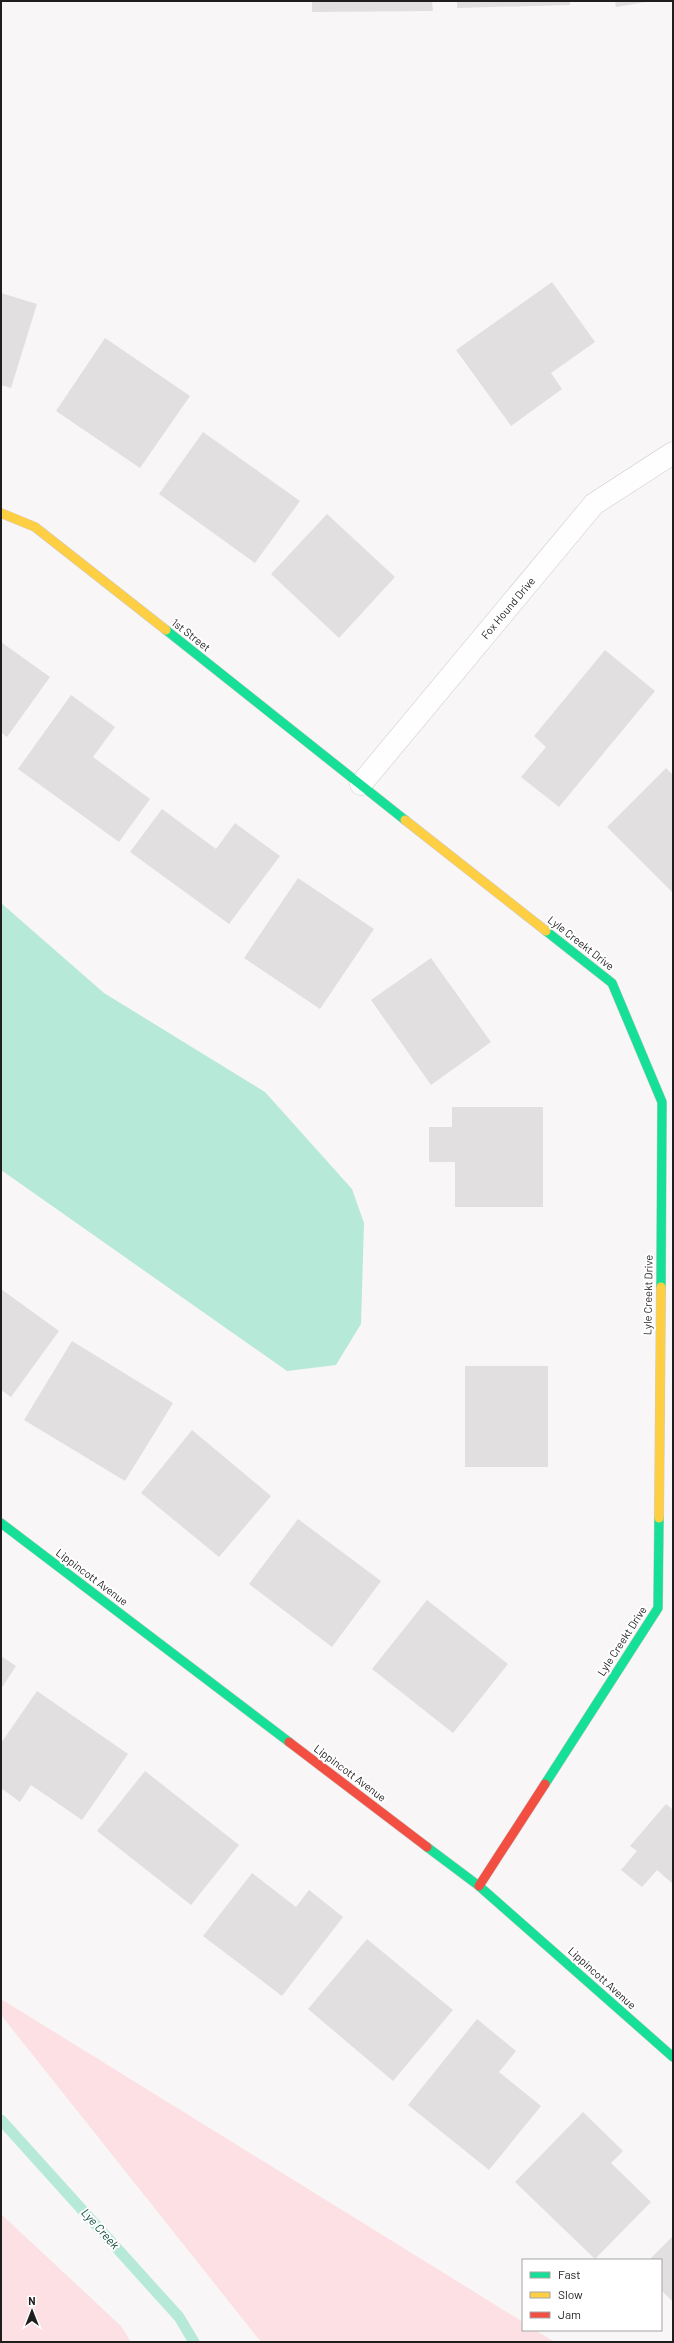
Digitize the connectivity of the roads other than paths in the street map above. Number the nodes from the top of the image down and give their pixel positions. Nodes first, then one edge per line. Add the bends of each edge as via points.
1 (673, 453) edge
2 (1, 513) edge
3 (361, 784) junction
4 (1, 1523) edge
5 (479, 1886) junction
6 (673, 2057) edge

1 - 3 street, Fox Hound Drive via 594,504
2 - 3 street, 1st Street via 35,527
3 - 5 street, Lyle Creekt Drive via 612,983 662,1102 658,1608
4 - 5 street, Lippincott Avenue
5 - 6 street, Lippincott Avenue

